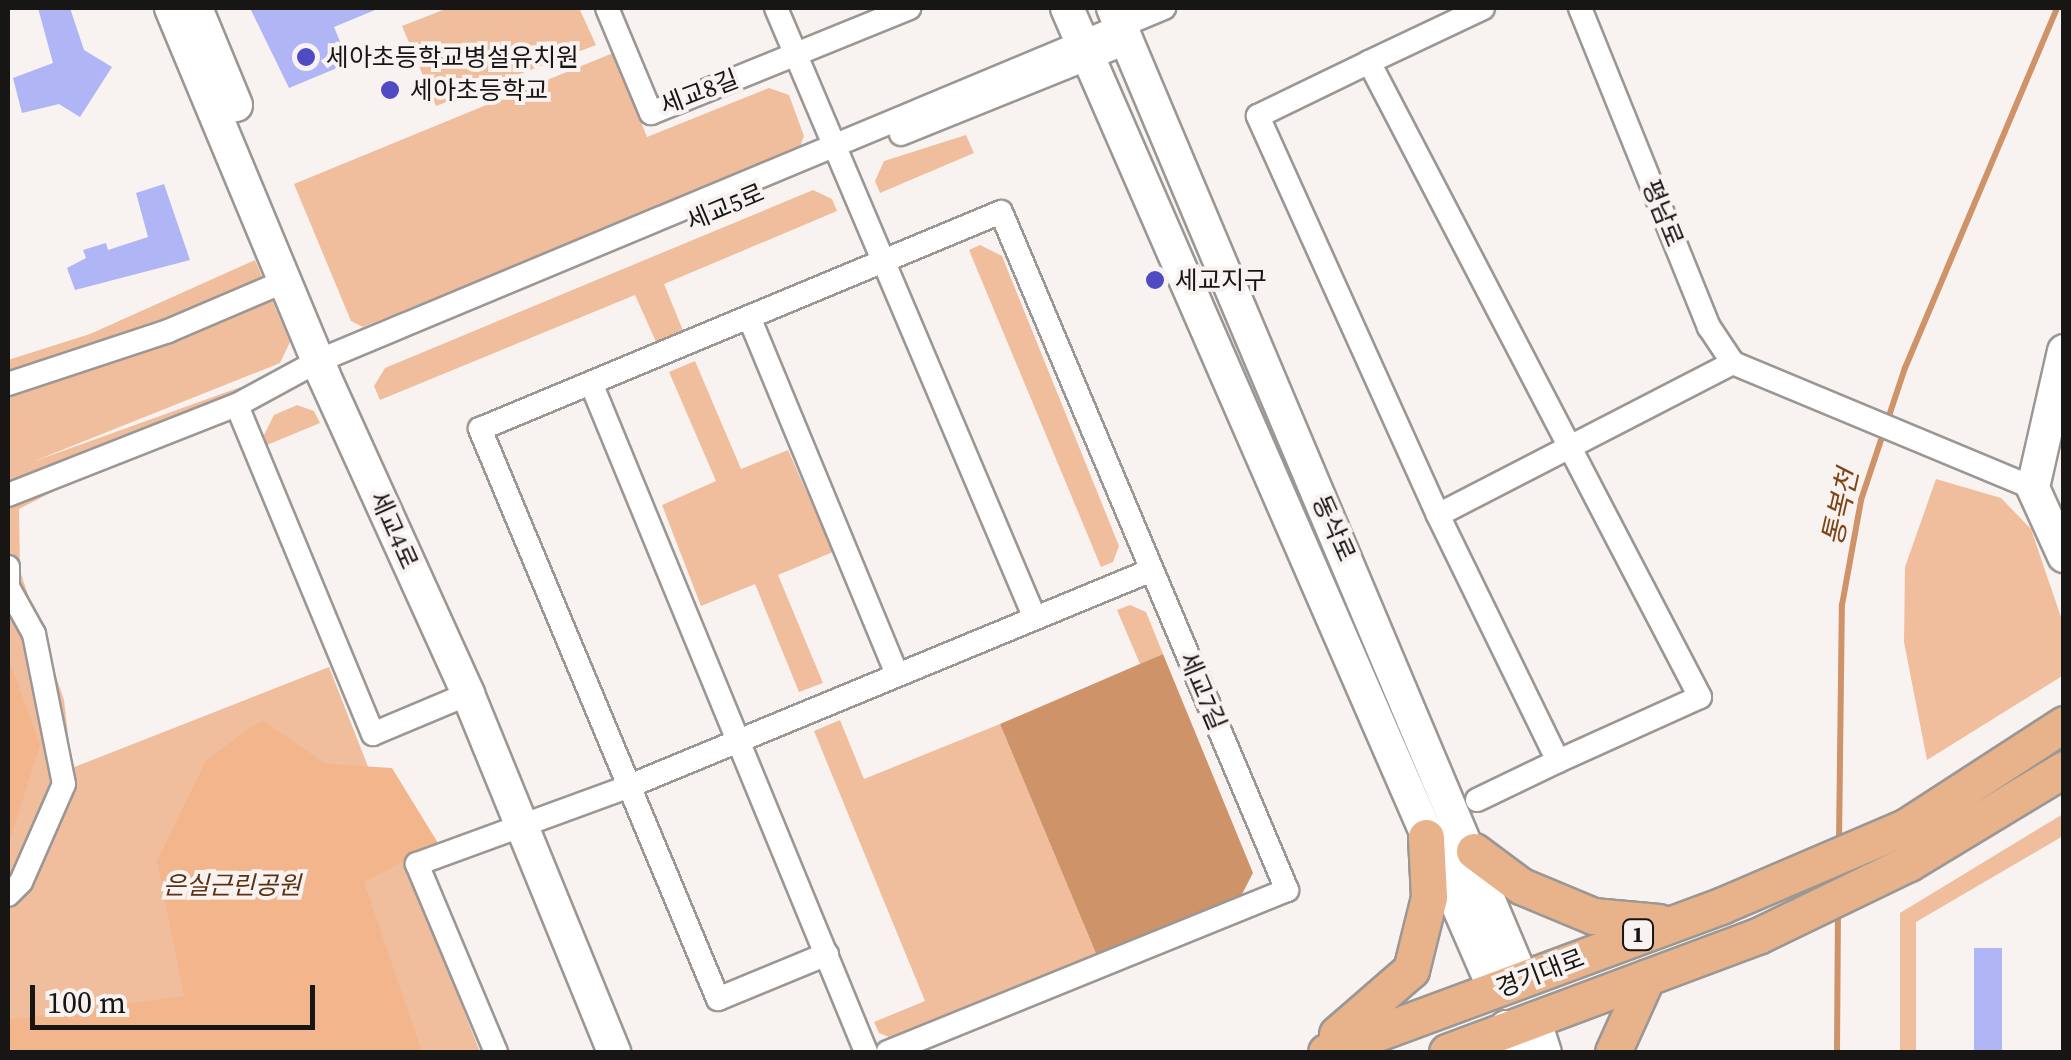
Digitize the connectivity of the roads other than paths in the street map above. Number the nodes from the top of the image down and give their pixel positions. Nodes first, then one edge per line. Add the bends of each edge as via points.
1 (171, 8) edge
2 (196, 8) edge
3 (607, 8) edge
4 (776, 8) edge
5 (910, 8) edge
6 (1067, 8) edge
7 (1164, 8) edge
8 (1483, 8) edge
9 (1580, 8) edge
10 (1120, 25) edge
11 (1083, 50) junction
12 (796, 53) junction
13 (1369, 62) junction
14 (837, 153) junction
15 (884, 261) junction
16 (285, 282) junction
17 (749, 317) junction
18 (2064, 351) edge
19 (1732, 363) junction
20 (331, 365) junction
21 (591, 383) junction
22 (8, 384) edge
23 (237, 405) junction
24 (1566, 447) junction
25 (2033, 488) junction
26 (8, 495) edge
27 (1438, 515) junction
28 (2064, 556) edge
29 (8, 568) edge
30 (1152, 570) junction
31 (1034, 616) junction
32 (897, 674) junction
33 (468, 694) junction
34 (2064, 724) edge
35 (738, 739) junction
36 (1558, 761) junction
37 (2064, 769) edge
38 (626, 787) junction
39 (1477, 800) dead end
40 (521, 828) junction
41 (1426, 837) junction
42 (1474, 851) junction
43 (8, 896) edge
44 (1675, 921) junction
45 (826, 954) junction
46 (1647, 977) junction
47 (1509, 986) junction
48 (1525, 1038) edge
49 (496, 1052) edge
50 (614, 1052) edge
51 (866, 1052) edge
52 (888, 1052) edge
53 (1310, 1052) edge
54 (1326, 1052) edge
55 (1448, 1052) edge
56 (1612, 1052) edge

1 - 16 main road, 세교4로
2 - 20 main road, 세교4로
3 - 12 street, 세교8길 via 651,113
4 - 12 street
5 - 12 street, 세교8길
6 - 11 main road, 동삭로
7 - 10 street, 세교5로
8 - 13 street
9 - 19 street, 평남로 via 1710,326
10 - 11 street, 세교5로
10 - 42 main road, 동삭로
11 - 14 street, 세교5로
11 - 41 main road, 동삭로
12 - 14 street
13 - 24 street
13 - 27 street via 1258,116
14 - 15 street
14 - 20 street, 세교5로
15 - 17 street, 세교7길
15 - 30 street, 세교7길 via 1001,212
15 - 31 street
16 - 20 main road, 세교4로
16 - 22 street via 168,331
17 - 21 street, 세교7길
17 - 32 street
18 - 25 main road
19 - 24 street
19 - 25 street
20 - 23 street, 세교5로
20 - 33 main road, 세교4로
21 - 35 street
21 - 38 street, 세교7길 via 480,429
23 - 26 street, 세교5로
23 - 33 street via 373,734
24 - 27 street
24 - 36 street via 1700,697
25 - 28 main road
27 - 36 street
29 - 43 street via 8,588 34,634 64,784 21,882
30 - 31 street
30 - 52 street, 세교7길 via 1287,890
31 - 32 street
32 - 35 street
33 - 40 main road, 세교4로
34 - 44 main road, 경기대로 / 1 via 1907,826
35 - 38 street
35 - 45 street
36 - 39 street
37 - 46 main road, 경기대로 / 1 via 1909,863 1760,935
38 - 40 street
38 - 45 street, 세교7길 via 718,999
40 - 49 street via 416,864
40 - 50 main road, 세교4로
41 - 47 main road, 동삭로
41 - 53 main road via 1428,896 1411,970 1362,1018
42 - 44 main road via 1520,886 1593,916 1631,924
42 - 47 main road, 동삭로
44 - 47 main road, 경기대로 / 1
45 - 51 street
46 - 48 main road, 경기대로 / 1
46 - 56 main road
47 - 48 main road
47 - 54 main road, 경기대로 / 1
48 - 55 main road, 경기대로 / 1

